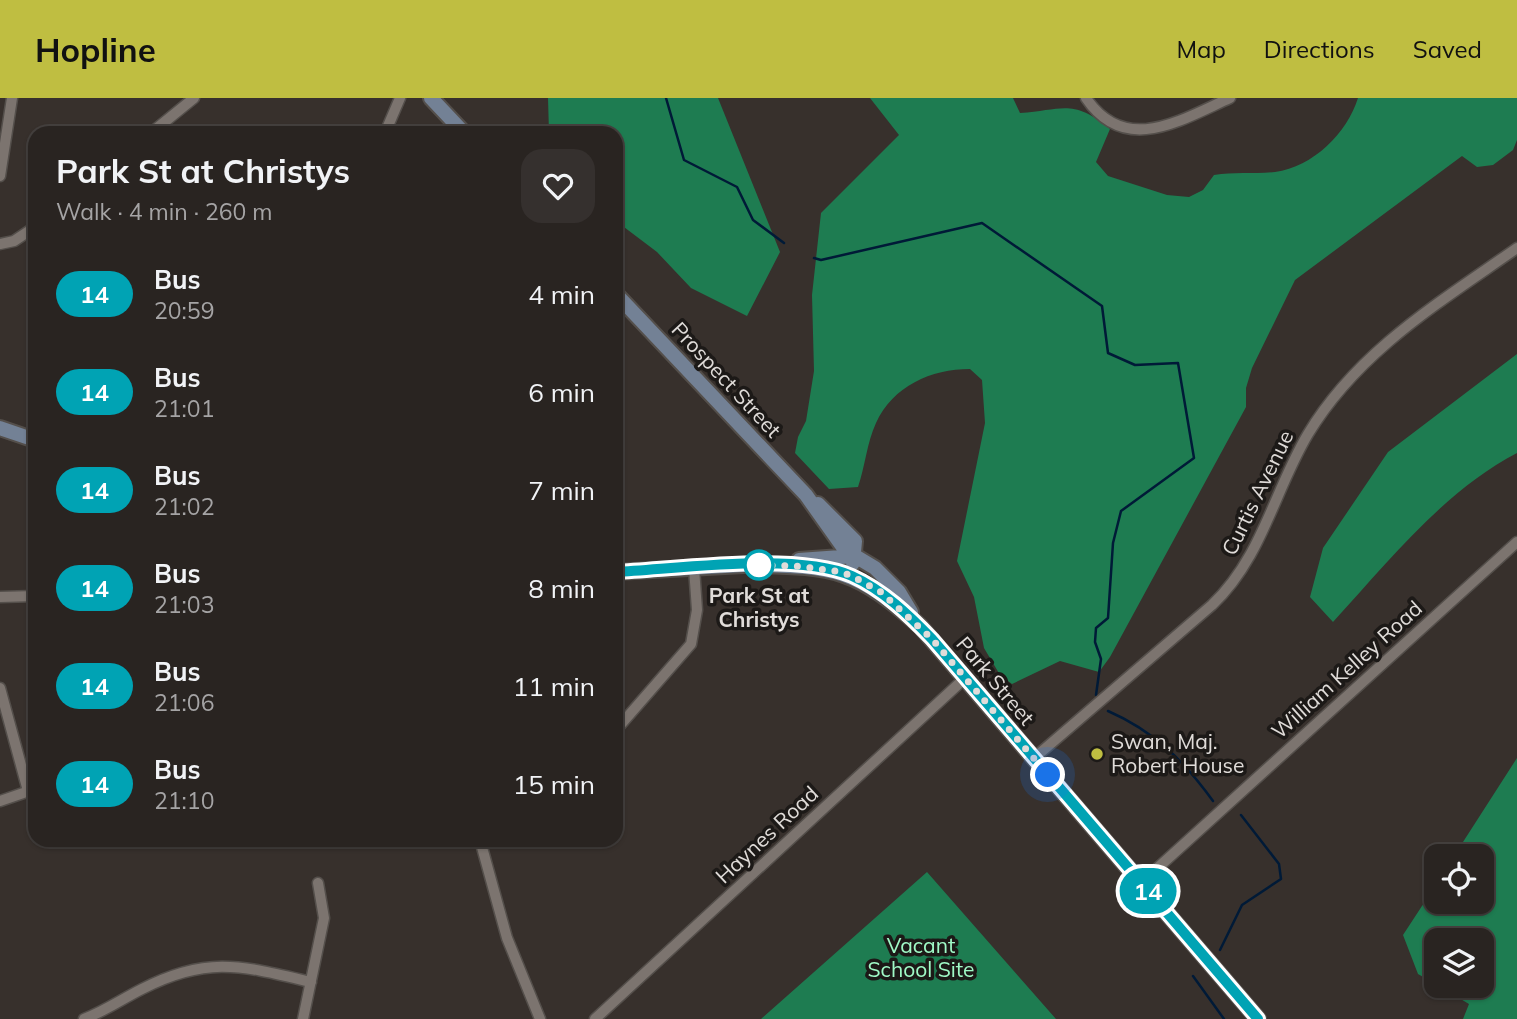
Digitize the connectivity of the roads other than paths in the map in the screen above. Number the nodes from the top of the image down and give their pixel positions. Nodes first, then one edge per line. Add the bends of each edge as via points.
1 (12, 98) edge
2 (194, 98) edge
3 (400, 98) edge
4 (431, 98) edge
5 (1086, 98) edge
6 (1230, 98) edge
7 (160, 126) edge
8 (388, 126) edge
9 (457, 126) edge
10 (0, 176) edge
11 (28, 231) edge
12 (0, 244) edge
13 (1517, 248) edge
14 (623, 301) edge
15 (0, 428) edge
16 (28, 438) edge
17 (806, 495) junction
18 (1517, 542) edge
19 (844, 552) junction
20 (816, 559) junction
21 (753, 565) junction
22 (694, 569) junction
23 (623, 572) edge
24 (850, 575) junction
25 (28, 596) edge
26 (0, 597) edge
27 (920, 626) junction
28 (964, 679) junction
29 (0, 688) edge
30 (623, 722) edge
31 (1033, 759) junction
32 (28, 777) edge
33 (28, 791) edge
34 (0, 801) edge
35 (482, 847) edge
36 (318, 883) dead end
37 (1141, 883) junction
38 (311, 982) junction
39 (84, 1019) edge
40 (303, 1019) edge
41 (540, 1019) edge
42 (595, 1019) edge
43 (1258, 1019) edge

1 - 10 street
2 - 7 street
3 - 8 street
4 - 9 main road
5 - 6 street via 1111,121 1144,130 1167,126
11 - 12 street
13 - 31 street, Curtis Avenue via 1401,330 1359,368 1309,432 1262,535 1229,588
14 - 17 main road, Prospect Street
15 - 16 main road
17 - 19 main road, Prospect Street
17 - 19 main road, Prospect Street via 855,541
18 - 37 street, William Kelley Road
19 - 20 main road, Park Street
19 - 20 main road, Park Street
19 - 24 main road
19 - 27 main road, Park Street via 870,564 899,592
20 - 21 main road, Park Street
21 - 22 main road, Park Street
21 - 24 main road, Park Street
22 - 23 main road, Park Street
22 - 30 street via 697,610 691,644
24 - 27 main road, Park Street via 881,592
25 - 26 street
27 - 28 main road, Park Street
28 - 31 main road, Park Street
28 - 42 street, Haynes Road
29 - 32 street
31 - 37 main road, Park Street
33 - 34 street
35 - 41 street via 507,938
36 - 38 street via 324,918
37 - 43 main road, Park Street
38 - 39 street via 236,966 206,966 154,983
38 - 40 street

